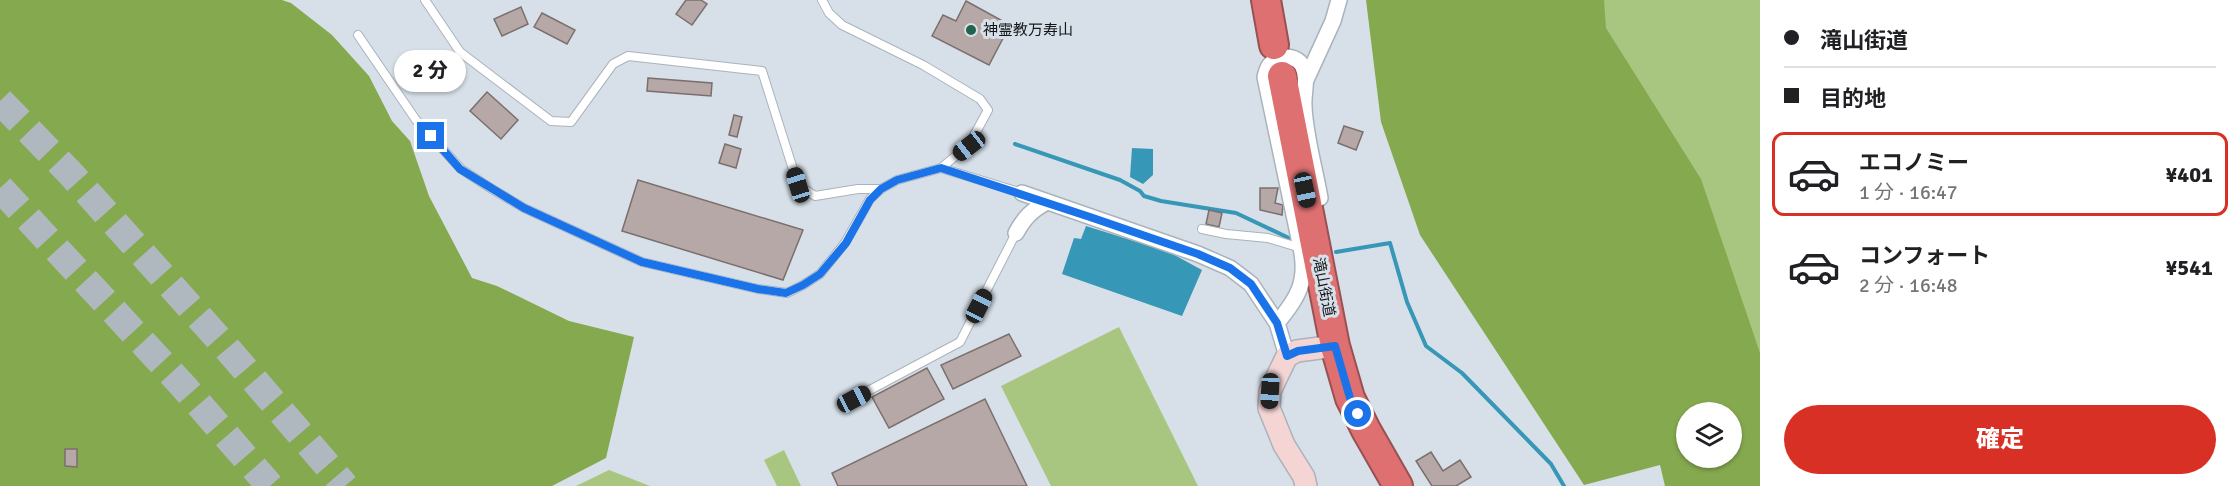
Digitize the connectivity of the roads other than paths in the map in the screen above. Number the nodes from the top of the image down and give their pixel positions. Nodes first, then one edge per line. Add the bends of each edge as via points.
1 (425, 0) edge
2 (822, 0) edge
3 (1266, 0) edge
4 (1339, 0) edge
5 (358, 35) dead end
6 (1274, 45) dead end
7 (1294, 79) joint
8 (941, 168) junction
9 (881, 189) junction
10 (1022, 193) joint
11 (1047, 202) junction
12 (1202, 229) dead end
13 (1016, 233) joint
14 (1310, 253) junction
15 (1277, 323) junction
16 (1335, 346) junction
17 (1287, 356) junction
18 (854, 399) dead end
19 (1306, 486) edge
20 (1398, 486) edge

1 - 9 lane via 460,52 551,121 570,122 613,64 628,56 762,70 798,185 815,196
2 - 8 lane via 842,25 923,65 980,99 988,110 969,146
3 - 6 highway
4 - 7 street via 1333,21
5 - 9 lane via 416,120 460,169 524,208 642,262 786,293 820,274 846,243 870,200
7 - 14 highway, 滝山街道
8 - 9 lane via 897,180
8 - 10 lane
10 - 11 street
11 - 13 street via 1032,210
11 - 15 street via 1230,268 1251,284
12 - 14 lane via 1268,238
13 - 18 lane via 960,342
14 - 15 street via 1301,288
14 - 16 highway, 滝山街道
15 - 17 street
16 - 17 street
16 - 20 highway, 滝山街道 via 1350,398
17 - 19 street via 1270,391 1269,408

